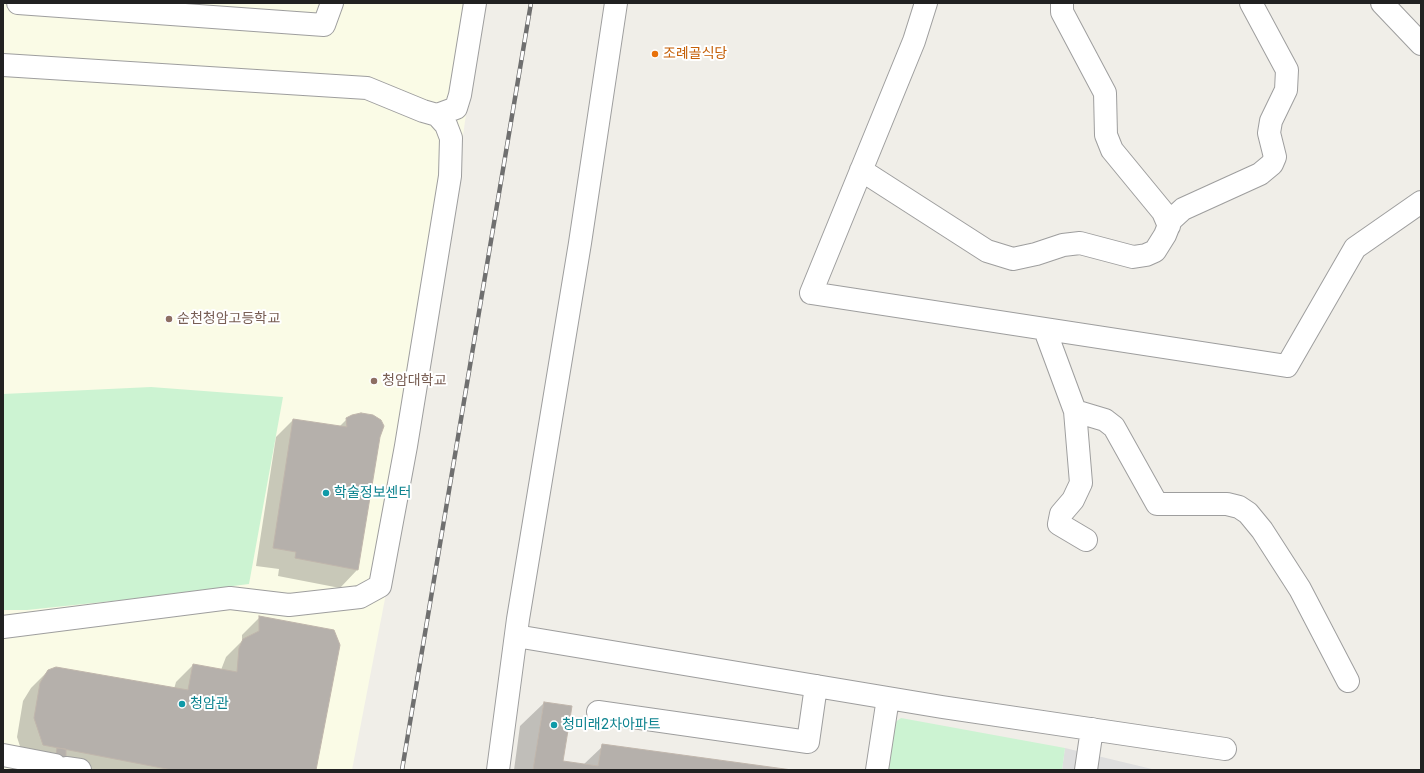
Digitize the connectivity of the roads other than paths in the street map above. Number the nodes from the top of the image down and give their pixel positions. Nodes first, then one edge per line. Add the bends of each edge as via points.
1 (18, 3) edge
2 (332, 3) edge
3 (476, 3) edge
4 (616, 3) edge
5 (926, 3) edge
6 (1062, 3) edge
7 (1251, 3) edge
8 (1382, 3) edge
9 (1421, 44) edge
10 (3, 65) edge
11 (437, 115) junction
12 (861, 170) junction
13 (1421, 202) edge
14 (1169, 226) junction
15 (1046, 330) junction
16 (1075, 411) junction
17 (1086, 540) dead end
18 (3, 627) edge
19 (516, 636) junction
20 (1348, 681) dead end
21 (816, 686) junction
22 (888, 698) junction
23 (598, 712) dead end
24 (1092, 729) junction
25 (1225, 749) dead end
26 (3, 755) edge
27 (67, 768) edge
28 (498, 770) edge
29 (877, 770) edge
30 (1086, 770) edge

1 - 2 street via 324,25
3 - 11 street via 456,108
4 - 19 street
5 - 12 street via 914,41
6 - 14 street via 1062,12 1105,93 1106,135 1112,150 1163,212
7 - 14 street via 1287,70 1286,90 1269,133 1275,157 1272,164 1260,174 1183,209 1171,220
8 - 9 street
10 - 11 street via 366,88
11 - 18 street via 446,125 451,138 450,176 406,446 380,586 360,598 305,604 289,605 230,598
12 - 14 street via 987,251 1013,258 1080,243 1133,257 1146,255 1155,251
12 - 15 street via 811,293
13 - 15 street via 1355,248 1287,366
15 - 16 street
16 - 17 street via 1081,483 1073,500 1061,514 1059,524
16 - 20 street via 1105,420 1114,428 1157,504 1227,504 1248,513 1300,589
19 - 21 street
19 - 28 street
21 - 22 street
21 - 23 street via 808,742
22 - 24 street
22 - 29 street
24 - 25 street
24 - 30 street
26 - 27 street

